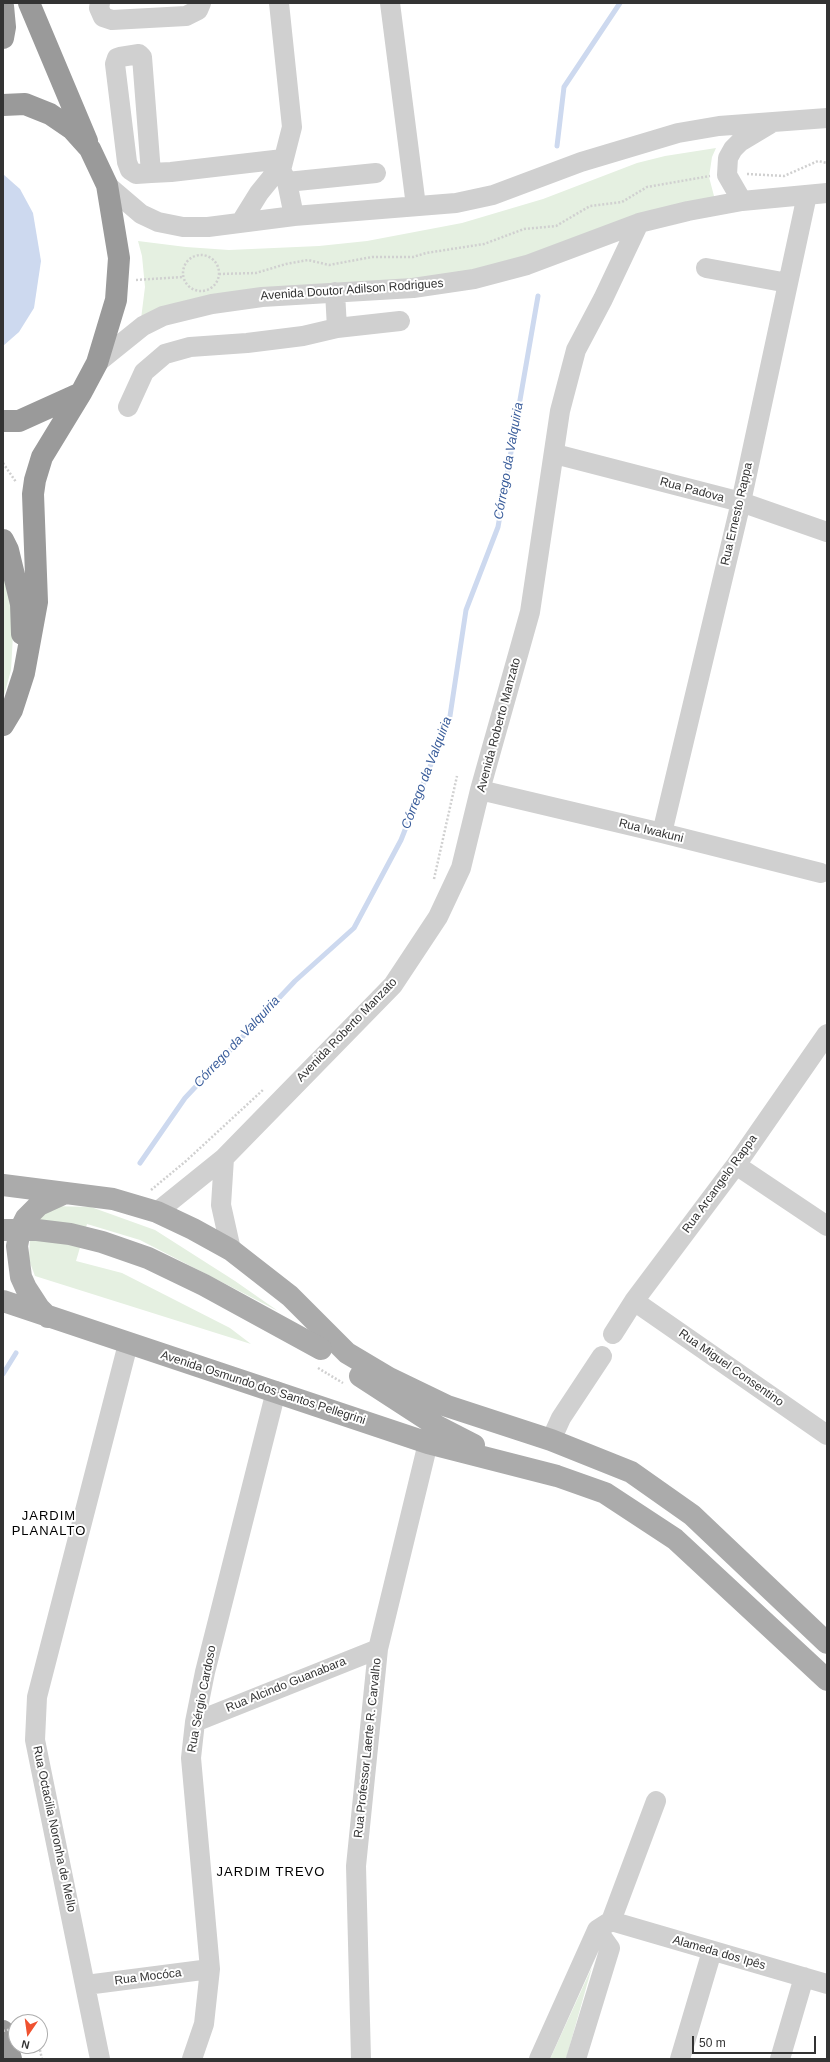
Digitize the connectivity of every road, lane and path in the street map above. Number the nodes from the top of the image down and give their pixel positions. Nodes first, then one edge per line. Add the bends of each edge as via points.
1 (29, 3) edge
2 (100, 3) edge
3 (201, 3) edge
4 (280, 3) edge
5 (390, 3) edge
6 (3, 6) edge
7 (3, 38) edge
8 (3, 105) edge
9 (827, 118) edge
10 (775, 120) junction
11 (90, 149) junction
12 (827, 163) edge
13 (284, 170) junction
14 (376, 173) dead end
15 (151, 174) junction
16 (727, 175) junction
17 (107, 185) junction
18 (827, 193) edge
19 (807, 195) junction
20 (742, 201) junction
21 (416, 206) junction
22 (294, 216) junction
23 (241, 222) junction
24 (639, 223) junction
25 (706, 268) dead end
26 (219, 274) junction
27 (183, 277) junction
28 (135, 280) dead end
29 (788, 284) junction
30 (335, 292) junction
31 (400, 321) dead end
32 (337, 328) junction
33 (97, 363) junction
34 (81, 393) junction
35 (128, 407) dead end
36 (3, 421) edge
37 (555, 454) junction
38 (741, 502) junction
39 (827, 532) edge
40 (3, 540) edge
41 (24, 673) junction
42 (3, 726) edge
43 (456, 776) dead end
44 (480, 790) junction
45 (662, 833) junction
46 (821, 873) dead end
47 (432, 884) dead end
48 (827, 1034) edge
49 (267, 1086) dead end
50 (224, 1158) junction
51 (736, 1165) junction
52 (3, 1185) edge
53 (63, 1194) junction
54 (133, 1205) junction
55 (157, 1212) junction
56 (827, 1226) edge
57 (3, 1230) edge
58 (230, 1250) junction
59 (634, 1300) junction
60 (3, 1301) edge
61 (49, 1317) junction
62 (613, 1334) dead end
63 (128, 1344) junction
64 (602, 1356) dead end
65 (318, 1358) junction
66 (389, 1378) junction
67 (348, 1387) dead end
68 (276, 1392) junction
69 (827, 1435) edge
70 (551, 1440) junction
71 (428, 1442) junction
72 (525, 1468) junction
73 (827, 1643) edge
74 (378, 1649) junction
75 (827, 1680) edge
76 (195, 1722) junction
77 (656, 1801) dead end
78 (604, 1926) junction
79 (712, 1951) junction
80 (210, 1969) junction
81 (804, 1977) junction
82 (827, 1984) edge
83 (86, 1985) junction
84 (3, 2031) edge
85 (11, 2059) edge
86 (100, 2059) edge
87 (192, 2059) edge
88 (361, 2059) edge
89 (538, 2059) edge
90 (576, 2059) edge
91 (680, 2059) edge
92 (780, 2059) edge

1 - 11 highway
2 - 3 street via 102,17 112,20 186,16 198,10
4 - 13 street via 292,126
5 - 21 street
6 - 7 highway
8 - 11 highway via 25,104 50,114 72,129
9 - 10 street
10 - 16 street via 733,149 728,158
10 - 21 street via 678,133 581,162 493,195 456,203
11 - 17 highway
12 - 16 path via 818,161 784,176
13 - 14 street
13 - 15 street
13 - 22 street
13 - 23 street via 272,177
15 - 15 street via 142,57 139,54 120,57 115,64 127,162 130,170 136,174
16 - 20 street
16 - 26 path via 647,187 622,202 590,206 556,226 524,229 484,244 412,257 372,257 329,265 308,260 256,273
17 - 23 street via 141,214 158,222 183,227
17 - 33 highway via 118,265 116,300
18 - 19 street, Avenida Doutor Adilson Rodrigues
19 - 20 street, Avenida Doutor Adilson Rodrigues
19 - 29 street, Rua Ernesto Rappa
20 - 24 street, Avenida Doutor Adilson Rodrigues
21 - 22 street
22 - 23 street
24 - 30 street, Avenida Doutor Adilson Rodrigues via 527,264 474,279 413,288
24 - 37 street, Avenida Roberto Manzato via 576,350 560,411
25 - 29 street
26 - 27 path via 215,284 205,290 194,289
26 - 27 path via 211,258 199,255 184,265
27 - 28 path
29 - 38 street, Rua Ernesto Rappa
30 - 32 street
30 - 33 street, Avenida Doutor Adilson Rodrigues via 262,297 212,304 163,316 143,326
31 - 32 street
32 - 35 street via 304,336 190,347 165,354 144,372
33 - 34 highway
34 - 36 highway via 25,419
34 - 41 highway via 42,457 35,480 33,494 37,602
37 - 38 street, Rua Padova
37 - 44 street, Avenida Roberto Manzato via 530,612
38 - 39 street, Rua Padova
38 - 45 street, Rua Ernesto Rappa
40 - 41 highway via 8,550 21,604
41 - 42 highway via 12,710
43 - 47 path
44 - 45 street, Rua Iwakuni
44 - 50 street, Avenida Roberto Manzato via 461,868 438,917 393,985
45 - 46 street, Rua Iwakuni
48 - 51 street, Rua Arcangelo Rappa
49 - 54 path via 186,1161
50 - 55 street, Avenida Roberto Manzato
50 - 58 street via 221,1205
51 - 56 street
51 - 59 street, Rua Arcangelo Rappa
52 - 53 main road
53 - 54 main road via 113,1199
53 - 61 main road via 39,1204 26,1218 20,1230 17,1246 21,1277 39,1308
54 - 55 main road
55 - 58 main road
57 - 65 main road, bridge via 37,1230 70,1234 148,1258 204,1285
58 - 66 main road via 290,1296 347,1353
59 - 62 street, Rua Arcangelo Rappa
59 - 69 street, Rua Miguel Consentino
60 - 61 main road, Avenida Osmundo dos Santos Pellegrini
61 - 63 main road, Avenida Osmundo dos Santos Pellegrini
63 - 68 main road, Avenida Osmundo dos Santos Pellegrini
63 - 83 street, Rua Octacilia Noronha de Mello via 37,1697 35,1740
64 - 70 street via 561,1418
65 - 66 main road
65 - 67 path, bridge via 328,1374
65 - 72 main road, Avenida Osmundo dos Santos Pellegrini via 437,1426
66 - 70 main road via 447,1406
68 - 71 main road, Avenida Osmundo dos Santos Pellegrini
68 - 76 street, Rua Sérgio Cardoso via 205,1672
70 - 73 main road via 631,1472 692,1515
71 - 72 main road, Avenida Osmundo dos Santos Pellegrini
71 - 74 street, Rua Professor Laerte R. Carvalho
72 - 75 main road, Avenida Osmundo dos Santos Pellegrini via 606,1493 674,1539
74 - 76 street, Rua Alcindo Guanabara
74 - 88 street, Rua Professor Laerte R. Carvalho via 356,1866
76 - 80 street, Rua Sérgio Cardoso via 191,1758
77 - 78 street
78 - 79 street, Alameda dos Ipês
78 - 89 street
78 - 90 street via 610,1948
79 - 81 street, Alameda dos Ipês
79 - 91 street
80 - 83 street, Rua Mocóca
80 - 87 street, Rua Sérgio Cardoso via 204,2024
81 - 82 street, Alameda dos Ipês
81 - 92 street
83 - 86 street, Rua Octacilia Noronha de Mello
84 - 85 highway

